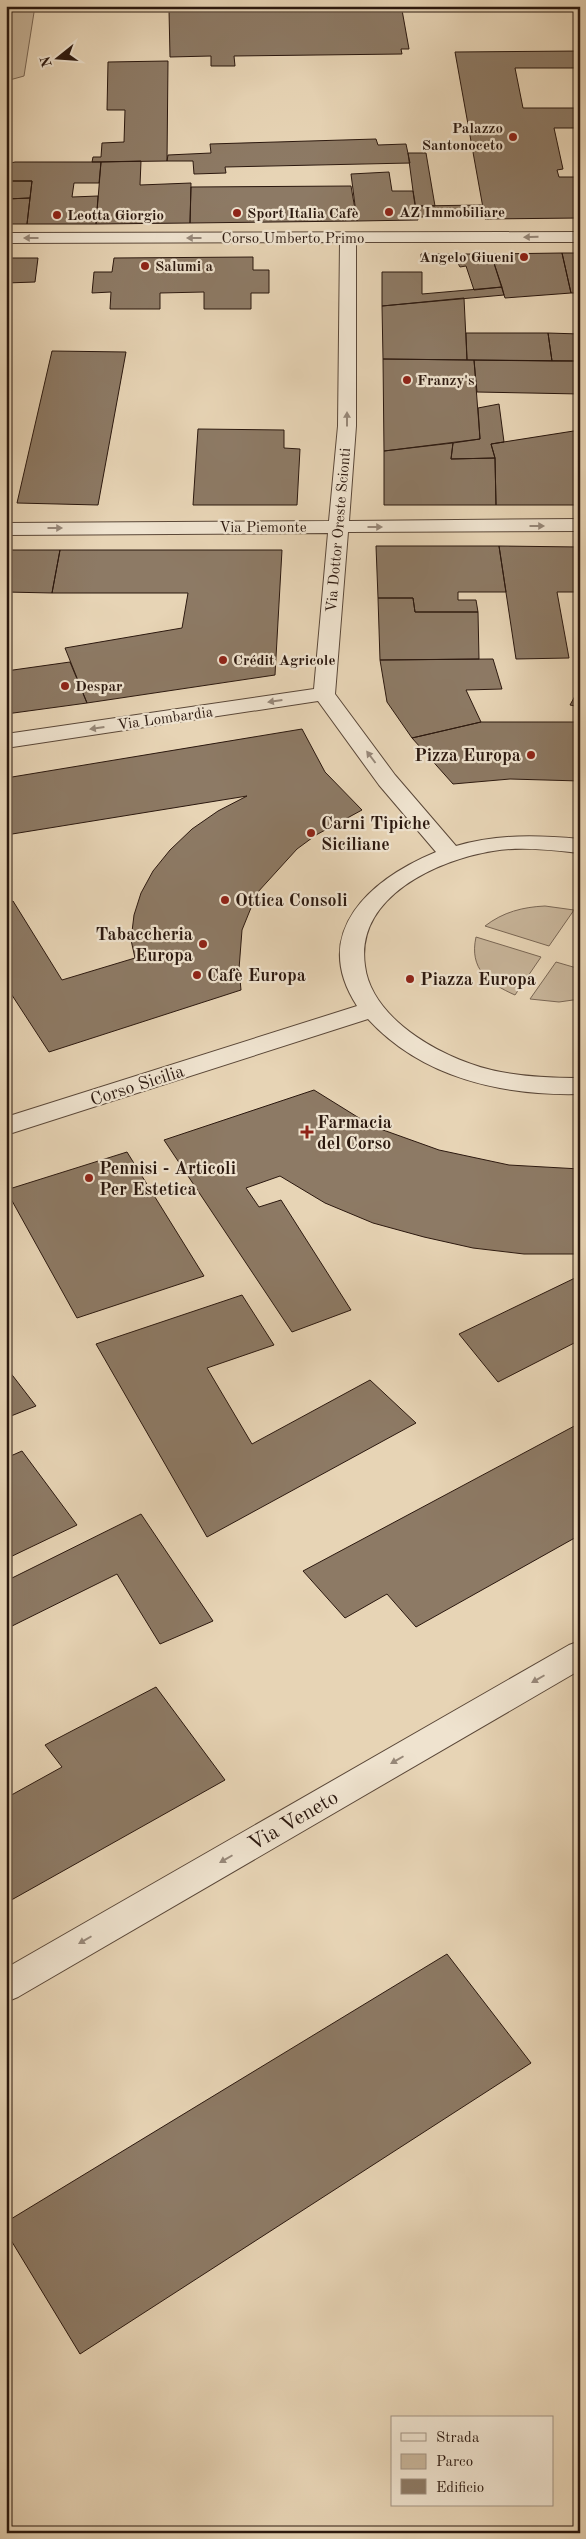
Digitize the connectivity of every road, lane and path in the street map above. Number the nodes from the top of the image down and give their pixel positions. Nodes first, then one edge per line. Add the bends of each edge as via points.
1 (580, 237) edge
2 (6, 238) edge
3 (348, 239) junction
4 (580, 525) edge
5 (338, 527) junction
6 (6, 529) edge
7 (324, 694) junction
8 (6, 741) edge
9 (580, 846) edge
10 (450, 854) junction
11 (371, 1010) junction
12 (580, 1086) edge
13 (6, 1126) edge
14 (580, 1654) edge
15 (6, 1986) edge

1 -> 3 street, Corso Umberto Primo
3 -> 2 street, Corso Umberto Primo
5 -> 3 street, Via Dottor Oreste Scionti via 347,426
5 -> 4 street, Via Piemonte
6 -> 5 street, Via Piemonte
5 - 7 street, Via Dottor Oreste Scionti
7 -> 8 street, Via Lombardia
10 -> 7 street
9 - 10 street via 542,842 494,844
10 - 11 street via 389,885 369,907 360,923 352,957 357,983
11 - 12 street via 402,1040 444,1064 496,1080 552,1088
11 - 13 street, Corso Sicilia
14 -> 15 street, Via Veneto

